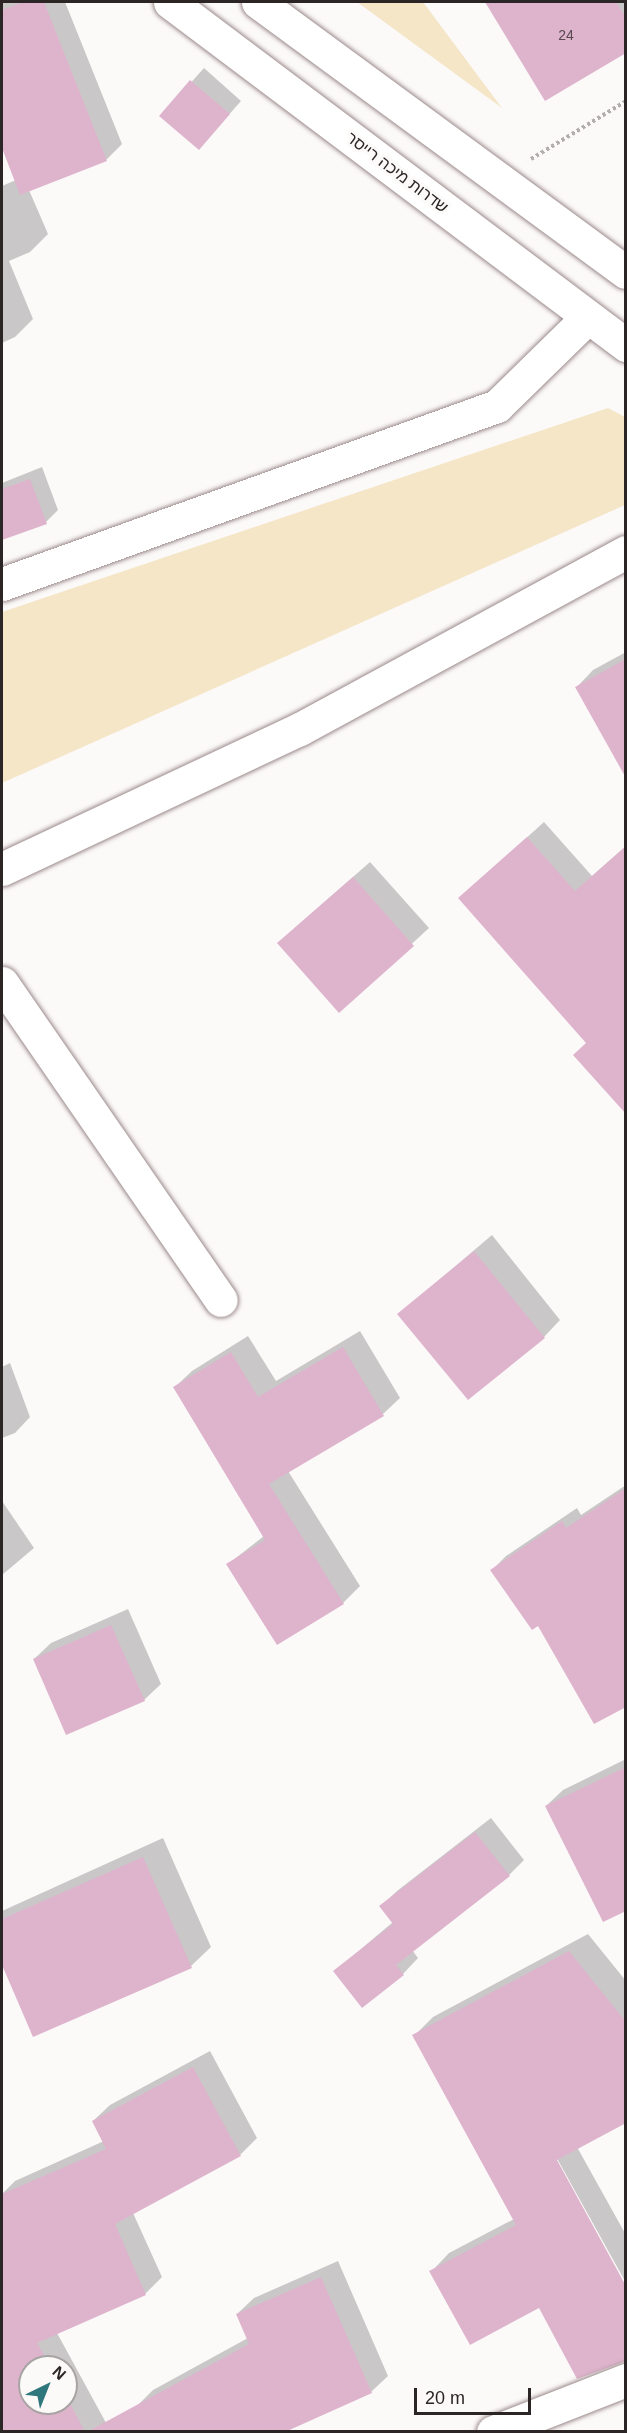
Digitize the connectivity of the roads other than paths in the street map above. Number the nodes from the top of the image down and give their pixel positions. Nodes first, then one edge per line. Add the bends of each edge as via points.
1 (170, 2) edge
2 (258, 2) edge
3 (626, 272) edge
4 (588, 317) junction
5 (626, 345) edge
6 (626, 552) edge
7 (2, 584) edge
8 (2, 869) edge
9 (2, 983) edge
10 (221, 1300) dead end
11 (626, 2380) edge
12 (493, 2432) edge

1 - 4 street, שדרות מיכה רייסר
2 - 3 street
4 - 5 street, שדרות מיכה רייסר
4 - 7 street via 497,405
6 - 8 street via 300,729
9 - 10 street
11 - 12 street

